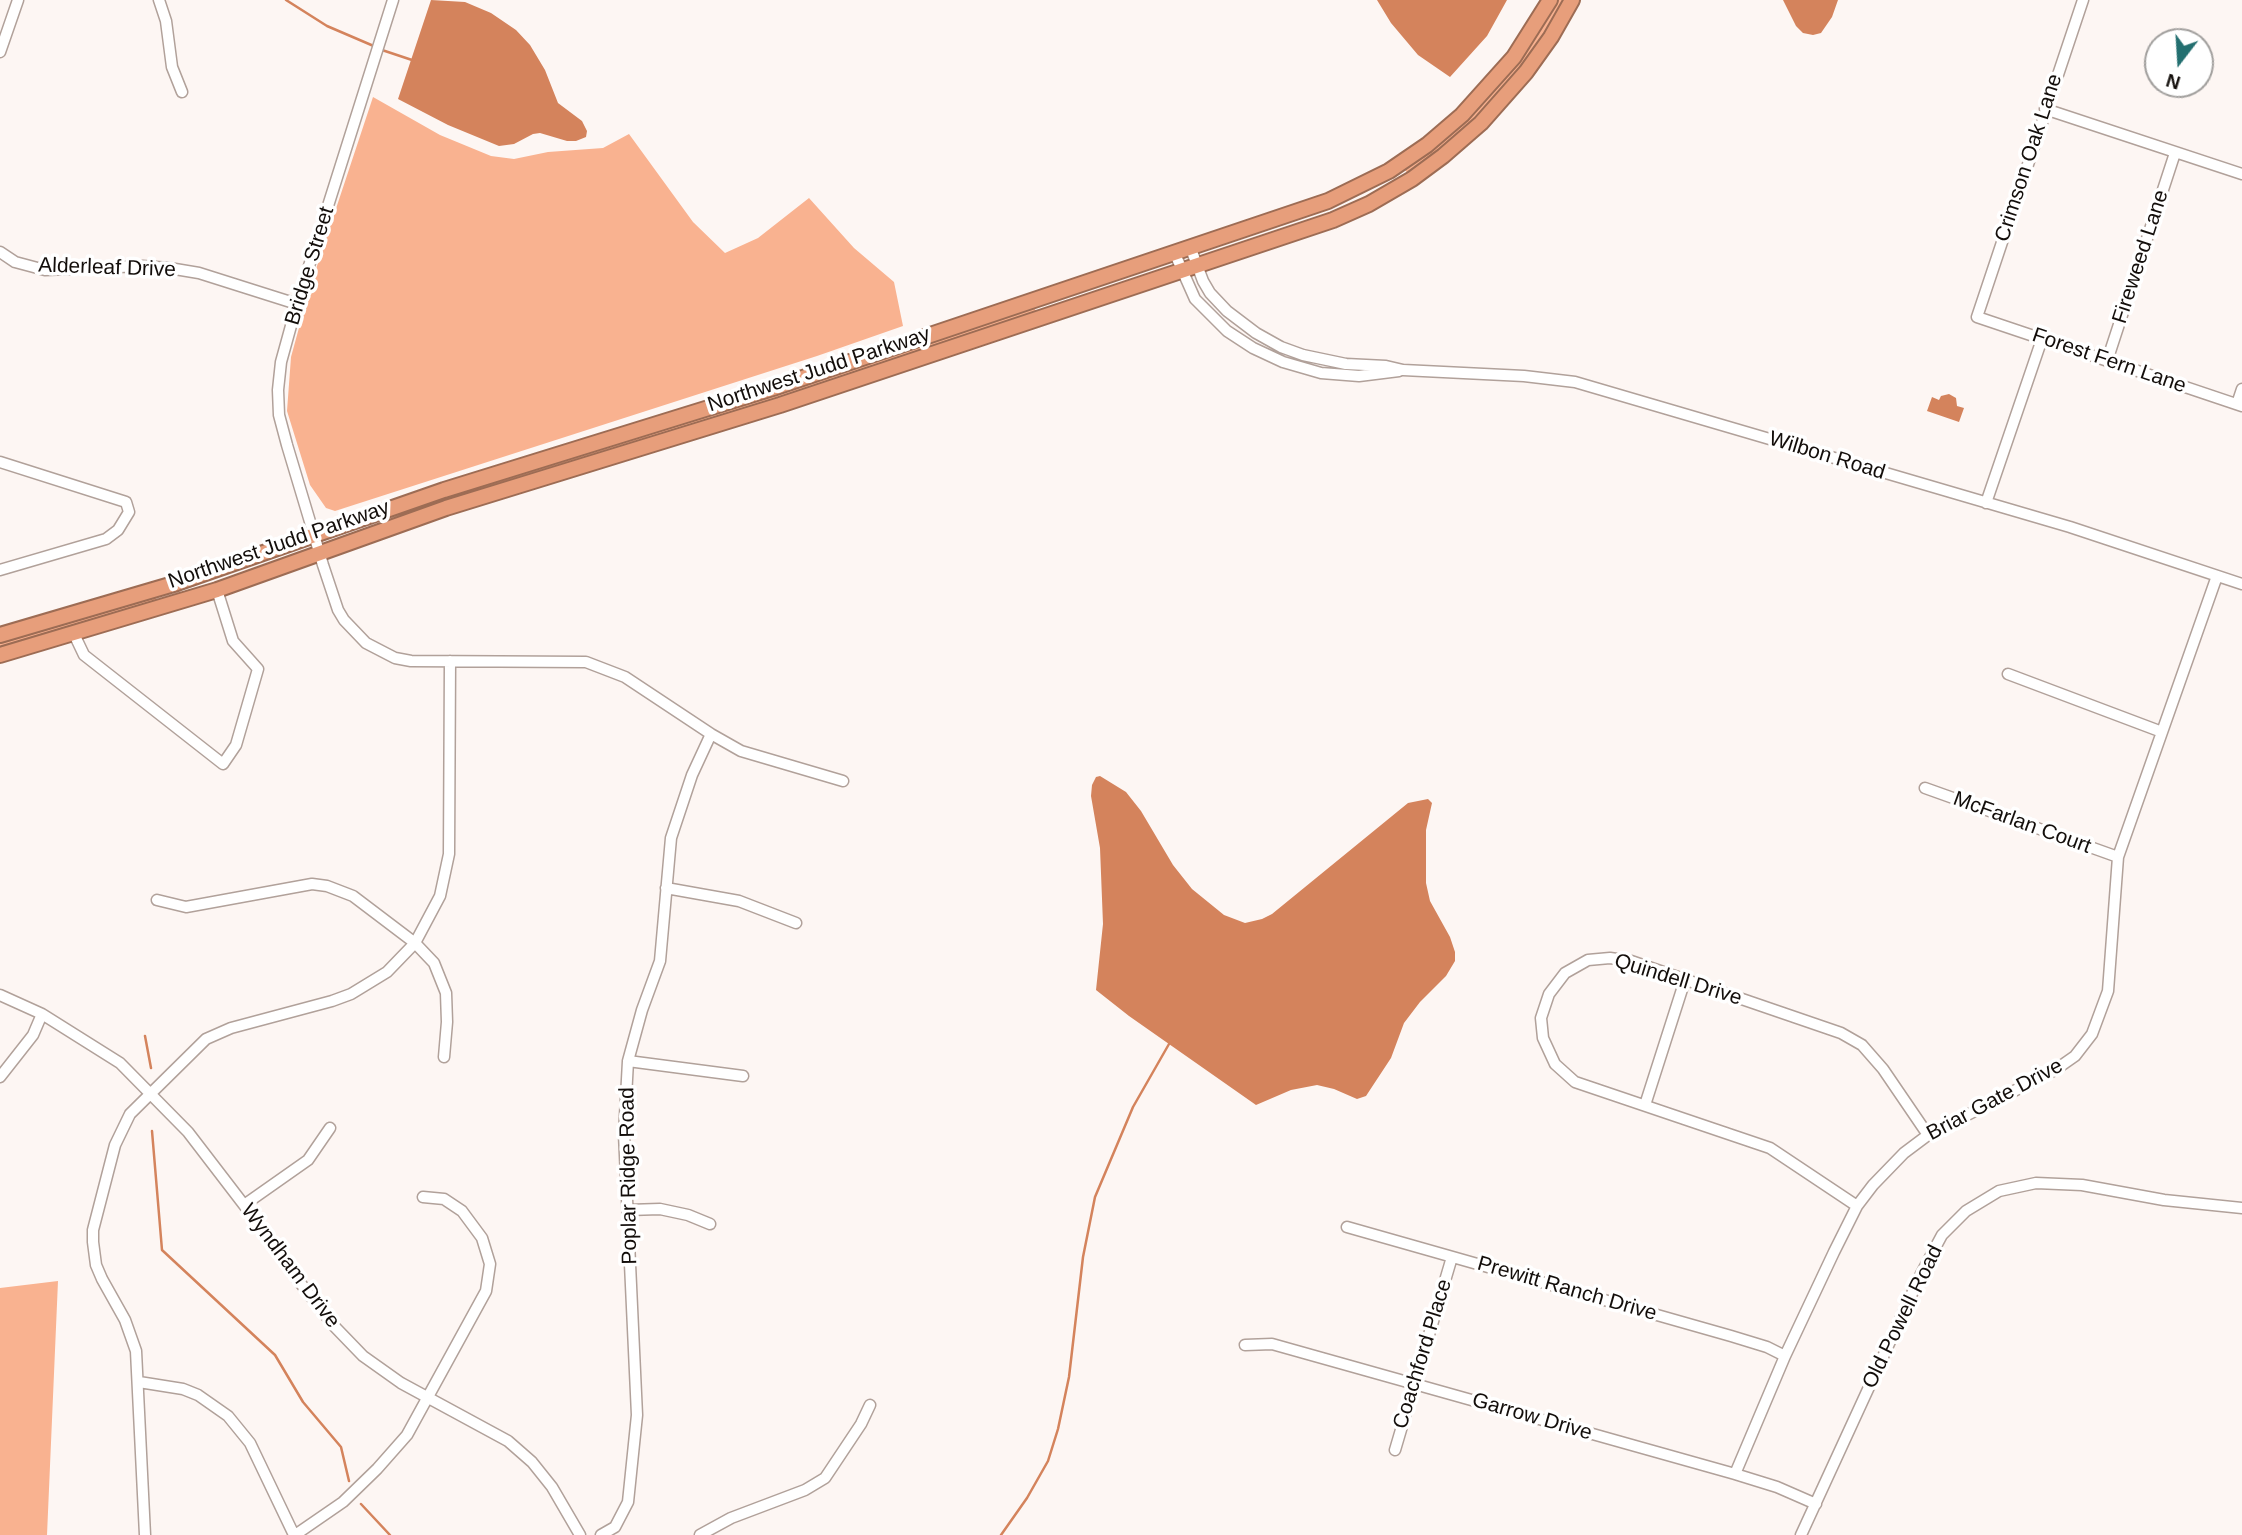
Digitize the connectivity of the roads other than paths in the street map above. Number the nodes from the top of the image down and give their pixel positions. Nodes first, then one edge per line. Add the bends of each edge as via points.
1 (18, 0) edge
2 (159, 0) edge
3 (393, 0) edge
4 (1550, 0) edge
5 (1572, 0) edge
6 (2083, 0) edge
7 (0, 52) edge
8 (182, 92) dead end
9 (2045, 109) junction
10 (2175, 153) junction
11 (2242, 174) edge
12 (1191, 249) junction
13 (0, 252) edge
14 (1175, 254) junction
15 (1196, 267) junction
16 (1181, 271) junction
17 (297, 304) junction
18 (1977, 317) joint
19 (2042, 339) junction
20 (2107, 361) junction
21 (1403, 370) junction
22 (2242, 389) edge
23 (2239, 405) edge
24 (0, 461) edge
25 (1986, 503) junction
26 (316, 535) junction
27 (320, 553) junction
28 (0, 562) edge
29 (13, 566) junction
30 (0, 570) edge
31 (2217, 576) junction
32 (2242, 584) edge
33 (217, 590) junction
34 (74, 634) junction
35 (0, 635) edge
36 (0, 655) edge
37 (450, 661) junction
38 (2008, 674) dead end
39 (2162, 732) junction
40 (711, 734) junction
41 (843, 780) dead end
42 (1925, 788) dead end
43 (2118, 857) junction
44 (666, 888) junction
45 (157, 900) dead end
46 (796, 923) dead end
47 (415, 943) junction
48 (1685, 980) junction
49 (0, 995) edge
50 (42, 1014) junction
51 (444, 1057) dead end
52 (628, 1061) junction
53 (743, 1076) dead end
54 (0, 1077) edge
55 (152, 1094) junction
56 (1645, 1105) junction
57 (330, 1128) dead end
58 (1928, 1135) junction
59 (423, 1197) dead end
60 (244, 1205) junction
61 (1857, 1206) junction
62 (2242, 1208) edge
63 (628, 1210) junction
64 (710, 1224) dead end
65 (1347, 1227) dead end
66 (1452, 1257) junction
67 (1245, 1345) dead end
68 (1785, 1356) junction
69 (139, 1382) junction
70 (1414, 1384) junction
71 (429, 1396) junction
72 (870, 1405) dead end
73 (1395, 1450) dead end
74 (1735, 1474) junction
75 (1815, 1504) junction
76 (145, 1535) edge
77 (295, 1535) edge
78 (580, 1535) edge
79 (601, 1535) edge
80 (700, 1535) edge
81 (1801, 1535) edge

1 - 7 street
2 - 8 street via 172,67
3 - 17 street, Bridge Street
4 - 12 highway, Northwest Judd Parkway via 1490,86 1407,159 1328,201
5 - 15 highway, Northwest Judd Parkway via 1540,53 1499,105 1461,142 1412,179 1333,220
6 - 9 street, Crimson Oak Lane
9 - 10 street
9 - 18 street, Crimson Oak Lane
10 - 11 street
10 - 20 street, Fireweed Lane
12 - 14 highway, Northwest Judd Parkway
12 - 15 street, Wilbon Road
13 - 17 street, Alderleaf Drive via 15,262 45,270 143,266 199,273
14 - 16 street, Wilbon Road
14 - 26 highway, Northwest Judd Parkway
15 - 16 highway, Northwest Judd Parkway
15 - 21 street, Wilbon Road via 1210,293 1227,311 1281,347 1333,362
16 - 21 street, Wilbon Road via 1195,299 1214,318 1239,340 1270,357 1334,375
16 - 27 highway, Northwest Judd Parkway
17 - 26 street, Bridge Street via 281,362 279,415
18 - 19 street, Forest Fern Lane
19 - 20 street, Forest Fern Lane
19 - 25 street
20 - 23 street, Forest Fern Lane
21 - 25 street, Wilbon Road via 1575,382
22 - 23 street
24 - 29 street via 126,502 128,512 118,530 106,539
25 - 31 street, Wilbon Road
26 - 27 street, Bridge Street
26 - 35 highway, Northwest Judd Parkway via 177,583
27 - 33 highway, Northwest Judd Parkway
27 - 37 street, Bridge Street via 338,610 366,643 395,658
28 - 29 street
29 - 30 street
31 - 32 street, Wilbon Road
31 - 39 street, Briar Gate Drive
33 - 34 highway, Northwest Judd Parkway
33 - 34 street via 233,641 258,669 236,745 223,764 84,655
34 - 36 highway, Northwest Judd Parkway
37 - 40 street, Bridge Street via 586,662 625,677
37 - 47 street via 449,854 440,895
38 - 39 street
39 - 43 street, Briar Gate Drive
40 - 41 street, Bridge Street via 741,751
40 - 44 street, Poplar Ridge Road via 671,838
42 - 43 street, McFarlan Court
43 - 58 street, Briar Gate Drive via 2108,991 2092,1034 2076,1056 2055,1070
44 - 46 street via 739,901
44 - 52 street, Poplar Ridge Road via 660,961
45 - 47 street via 186,907 294,886 327,886 353,896
47 - 51 street via 433,963 446,993
47 - 55 street via 387,972 351,994 205,1039
48 - 56 street
48 - 56 street, Quindell Drive via 1631,961 1588,960 1565,972 1549,995 1541,1018 1543,1038 1555,1064 1575,1082
48 - 58 street, Quindell Drive via 1841,1033 1861,1045
49 - 50 street, Wyndham Drive
50 - 54 street via 33,1035
50 - 55 street, Wyndham Drive via 120,1063
52 - 53 street
52 - 63 street, Poplar Ridge Road via 624,1134
55 - 60 street, Wyndham Drive
55 - 69 street via 130,1114 115,1145 93,1230 96,1265 132,1336
56 - 61 street, Quindell Drive via 1770,1148
57 - 60 street via 308,1160
58 - 61 street, Briar Gate Drive via 1903,1153
59 - 71 street via 444,1199 461,1211 482,1238 490,1264 486,1291
60 - 71 street, Wyndham Drive via 334,1326 363,1356
61 - 68 street, Briar Gate Drive
62 - 75 street, Old Powell Road via 2060,1183 2016,1187 1979,1201 1954,1221 1933,1251
63 - 64 street via 660,1209
63 - 79 street, Poplar Ridge Road via 636,1448 628,1502 615,1527
65 - 66 street, Prewitt Ranch Drive
66 - 68 street, Prewitt Ranch Drive via 1731,1336
66 - 70 street, Coachford Place
67 - 70 street, Garrow Drive via 1272,1344
68 - 74 street, Briar Gate Drive
69 - 76 street
69 - 77 street via 183,1389 228,1416 250,1443
70 - 73 street, Coachford Place
70 - 74 street, Garrow Drive
71 - 77 street via 407,1435 377,1469 343,1502
71 - 78 street, Wyndham Drive via 508,1441 532,1462
72 - 80 street via 825,1478
74 - 75 street, Garrow Drive
75 - 81 street, Old Powell Road

